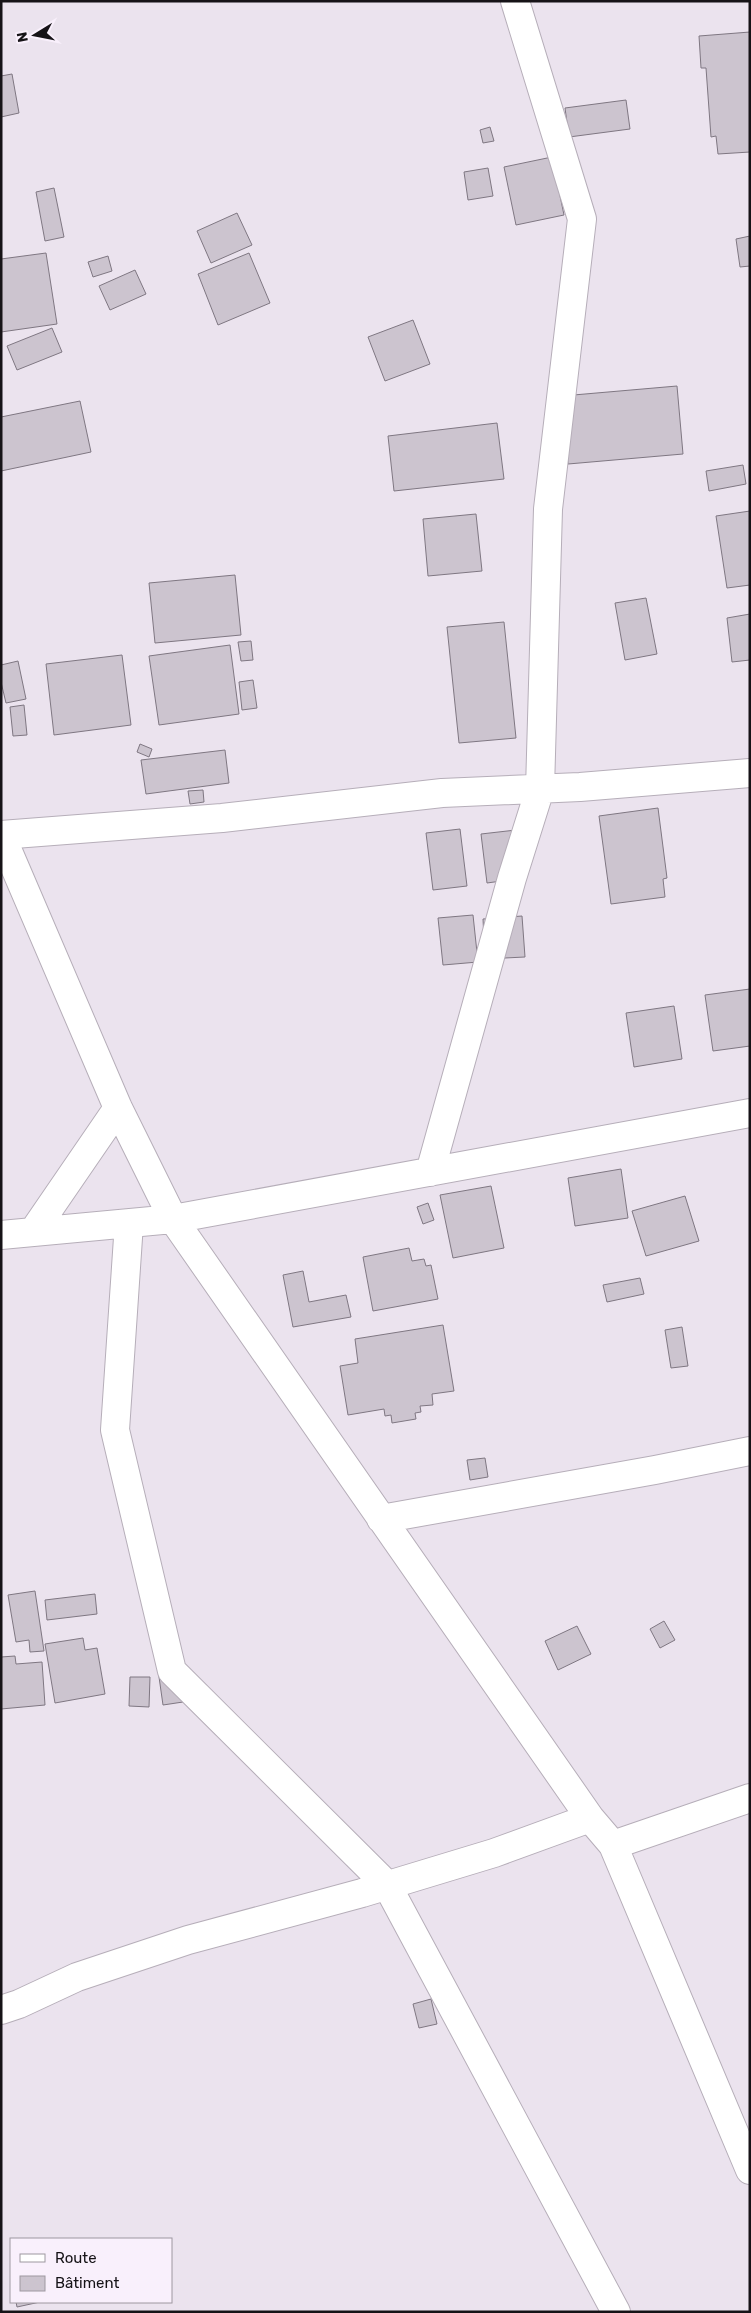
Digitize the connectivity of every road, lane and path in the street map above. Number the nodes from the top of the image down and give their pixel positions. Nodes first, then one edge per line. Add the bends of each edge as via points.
1 (515, 1) edge
2 (750, 773) edge
3 (540, 789) junction
4 (1, 835) edge
5 (118, 1108) junction
6 (750, 1113) edge
7 (430, 1172) junction
8 (174, 1219) junction
9 (129, 1223) junction
10 (33, 1232) junction
11 (1, 1235) edge
12 (750, 1451) edge
13 (381, 1518) junction
14 (750, 1798) edge
15 (590, 1818) junction
16 (613, 1845) junction
17 (388, 1885) junction
18 (1, 2010) edge
19 (750, 2170) edge
20 (616, 2312) edge

1 - 3 street via 582,219 548,508
2 - 3 street
3 - 4 street via 442,793 222,818
3 - 7 street
4 - 5 street
5 - 8 street
5 - 10 street
6 - 7 street
7 - 8 street
8 - 9 street
8 - 13 street
9 - 10 street
9 - 17 street via 115,1430 172,1671
10 - 11 street
12 - 13 street
13 - 15 street
14 - 16 street
15 - 16 street
15 - 17 street via 494,1853
16 - 19 street
17 - 18 street via 188,1940 77,1978
17 - 20 street

